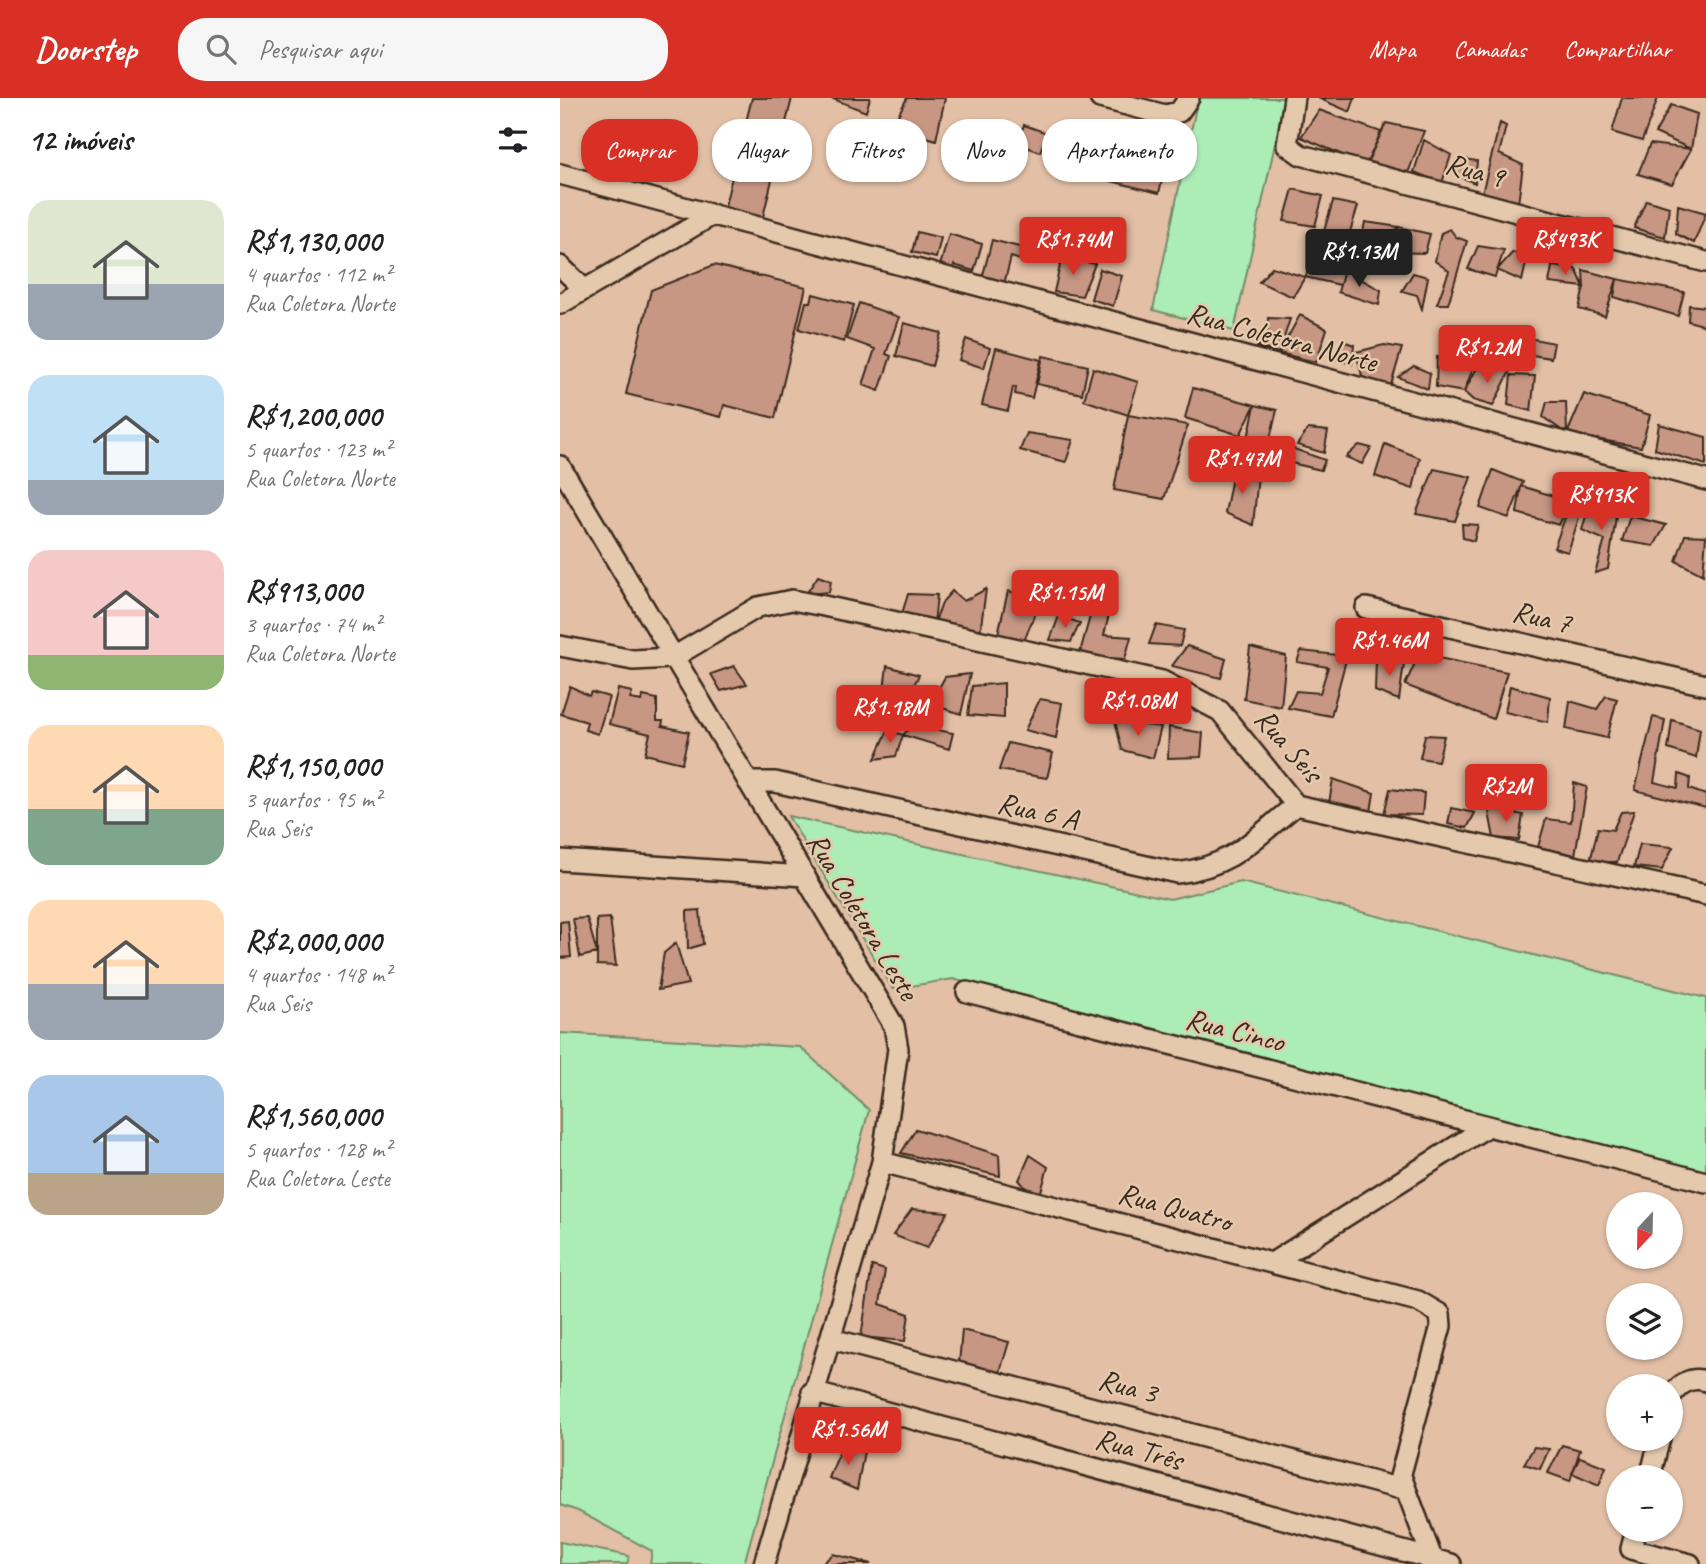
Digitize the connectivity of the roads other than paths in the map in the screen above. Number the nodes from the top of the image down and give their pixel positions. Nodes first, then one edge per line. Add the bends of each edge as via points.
1 (1100, 98) edge
2 (1189, 98) edge
3 (1294, 98) edge
4 (560, 174) edge
5 (711, 216) junction
6 (1706, 262) edge
7 (560, 266) edge
8 (583, 288) junction
9 (560, 304) edge
10 (560, 466) edge
11 (1706, 480) edge
12 (1366, 608) dead end
13 (560, 646) edge
14 (672, 658) junction
15 (1706, 685) edge
16 (748, 782) junction
17 (1296, 805) junction
18 (560, 860) edge
19 (805, 876) junction
20 (1706, 895) edge
21 (967, 992) dead end
22 (1488, 1126) junction
23 (882, 1162) junction
24 (1705, 1184) edge
25 (1272, 1263) junction
26 (832, 1339) junction
27 (1706, 1381) edge
28 (1683, 1382) edge
29 (812, 1392) junction
30 (1401, 1476) junction
31 (1633, 1542) edge
32 (1438, 1562) edge
33 (764, 1564) edge
34 (1690, 1564) edge

1 - 2 street via 1165,115 1179,113
3 - 6 street, Rua 9 via 1287,145 1301,155
4 - 5 street, Rua Coletora Norte
5 - 8 street
5 - 11 street, Rua Coletora Norte
7 - 8 street
8 - 9 street
10 - 14 street, Rua Coletora Leste
12 - 15 street, Rua 7
13 - 14 street, Rua Seis via 633,660
14 - 16 street, Rua Coletora Leste
14 - 17 street, Rua Seis via 758,607 792,600 1162,681 1220,710
16 - 17 street, Rua 6 A via 775,782 1177,873 1208,869 1229,859
16 - 19 street, Rua Coletora Leste
17 - 20 street, Rua Seis
18 - 19 street
19 - 23 street, Rua Coletora Leste via 894,1026 898,1049
21 - 22 street, Rua Cinco
22 - 24 street, Rua Cinco
22 - 25 street
23 - 25 street, Rua Quatro
23 - 26 street, Rua Coletora Leste
25 - 30 street, Rua Quatro via 1418,1301 1440,1314 1441,1326
26 - 29 street, Rua Coletora Leste
26 - 30 street, Rua 3 via 1397,1488
27 - 28 street
29 - 32 street, Rua Três
29 - 33 street, Rua Coletora Leste
30 - 32 street
31 - 34 street via 1631,1549

